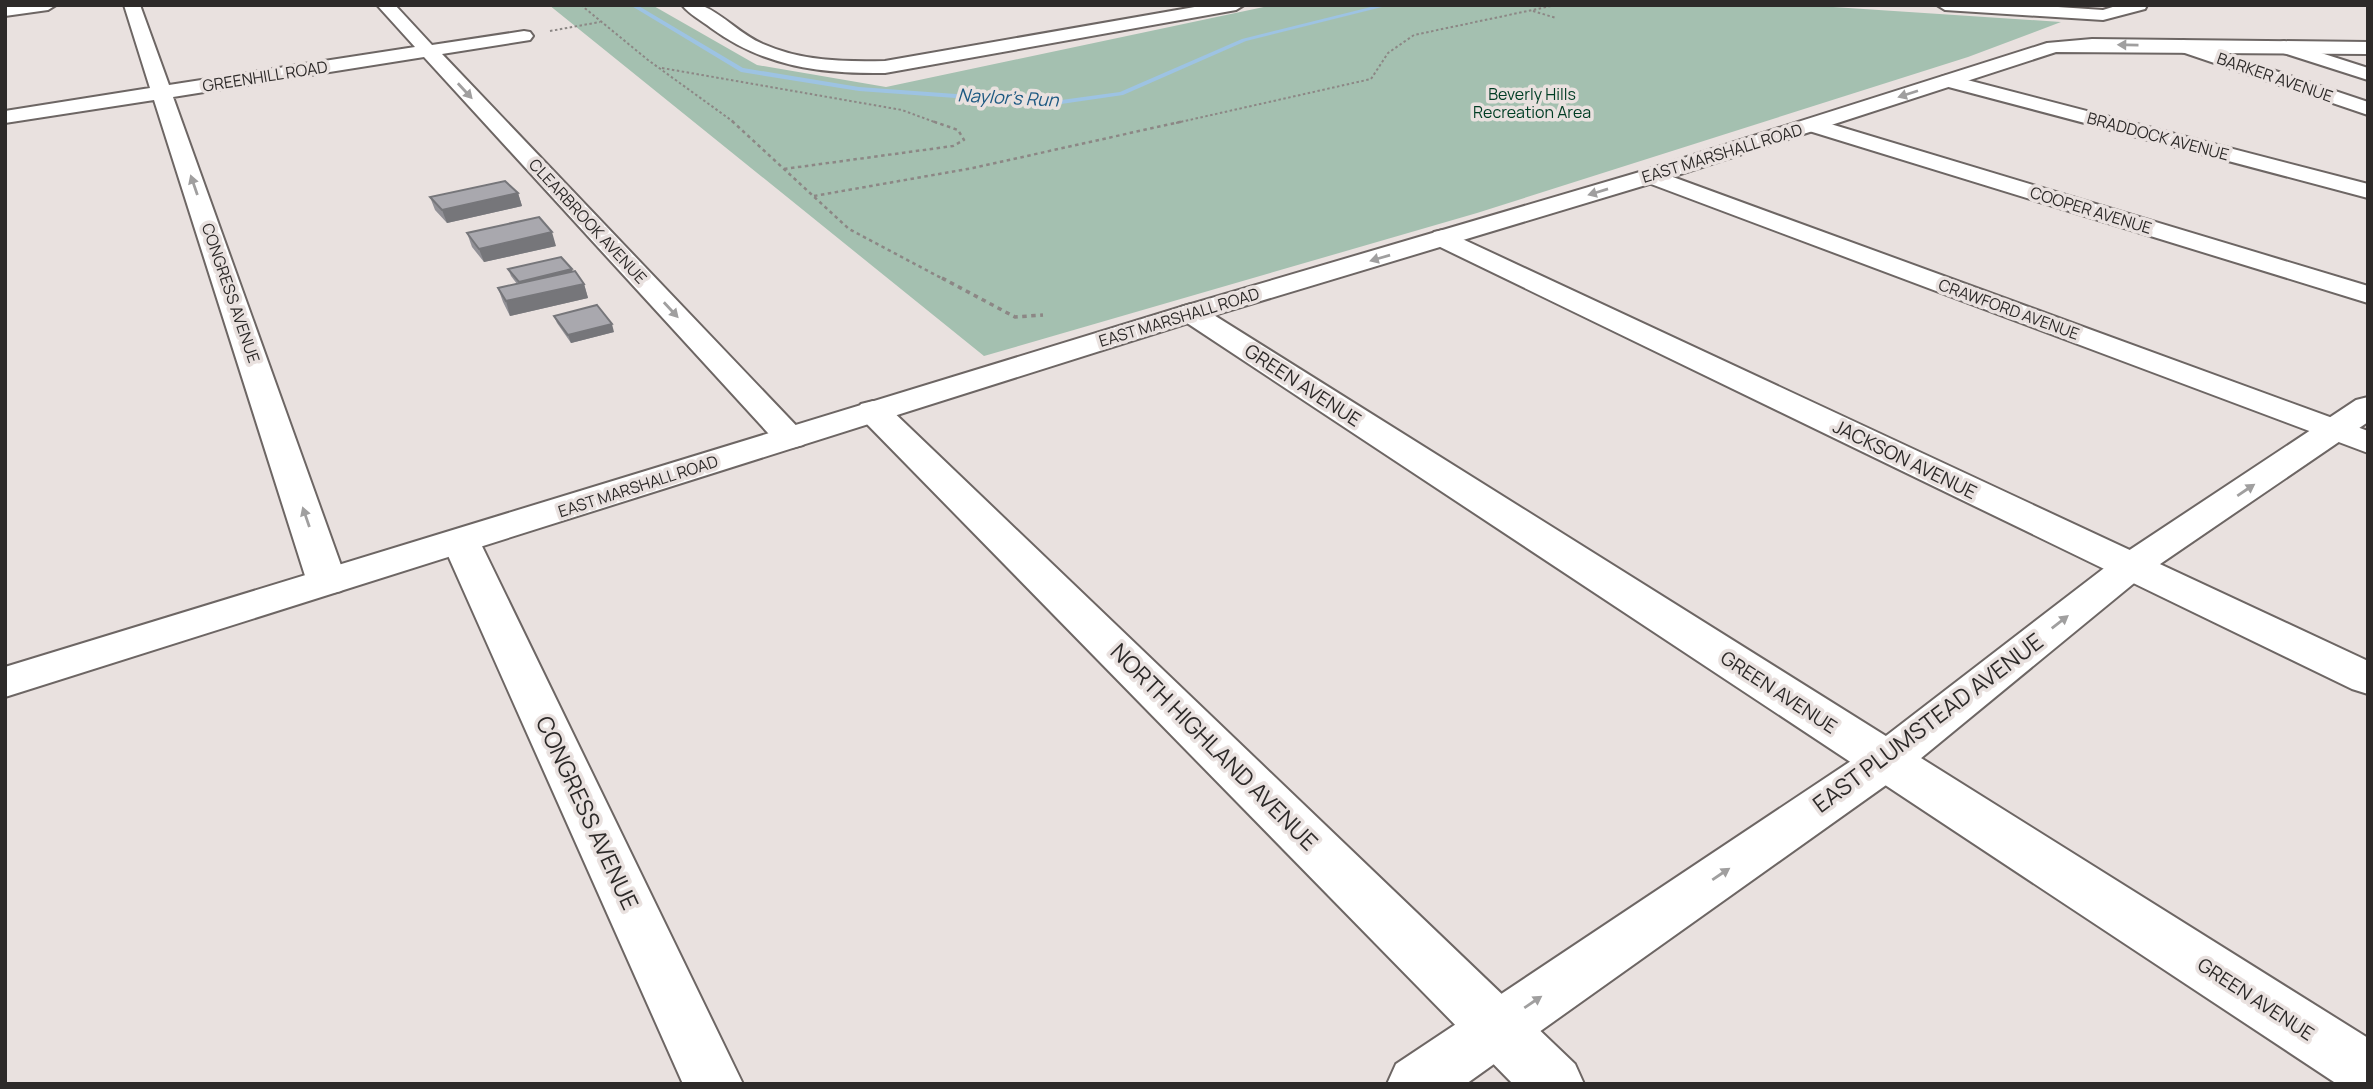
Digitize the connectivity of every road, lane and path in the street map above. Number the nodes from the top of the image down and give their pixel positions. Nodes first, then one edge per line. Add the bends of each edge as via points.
1 (48, 5) edge
2 (132, 5) edge
3 (385, 5) edge
4 (581, 5) edge
5 (690, 5) edge
6 (1236, 5) edge
7 (1556, 5) edge
8 (1945, 5) edge
9 (2139, 5) edge
10 (1530, 10) junction
11 (5, 11) edge
12 (1556, 18) dead end
13 (601, 22) junction
14 (524, 36) joint
15 (2183, 46) junction
16 (2284, 47) junction
17 (2368, 48) edge
18 (428, 51) junction
19 (658, 67) junction
20 (2368, 74) edge
21 (1948, 81) junction
22 (163, 92) junction
23 (2368, 109) edge
24 (5, 117) edge
25 (1814, 125) junction
26 (785, 169) junction
27 (1651, 176) junction
28 (2368, 191) edge
29 (814, 196) junction
30 (1443, 238) junction
31 (2368, 295) edge
32 (1191, 313) junction
33 (1043, 315) dead end
34 (873, 411) junction
35 (2357, 427) edge
36 (791, 438) junction
37 (461, 542) junction
38 (2130, 566) junction
39 (327, 582) junction
40 (2368, 679) edge
41 (5, 682) edge
42 (1886, 761) junction
43 (1497, 1027) junction
44 (2368, 1071) edge
45 (713, 1084) edge
46 (1417, 1084) edge
47 (1554, 1084) edge

1 - 11 street
2 - 22 street, CONGRESS AVENUE
3 - 18 street, CLEARBROOK AVENUE
4 - 13 path
5 - 6 street via 756,48 828,68 885,67
7 - 10 path
8 - 9 street via 2103,15
10 - 12 path
10 - 29 path via 1414,35 1388,53 1371,79 973,168
13 - 14 path
13 - 19 path
14 - 18 street, GREENHILL ROAD
15 - 16 street, EAST MARSHALL ROAD
15 -> 21 street, EAST MARSHALL ROAD via 2062,46
15 - 23 street, BARKER AVENUE
16 - 17 street, EAST MARSHALL ROAD
16 - 20 street
18 - 22 street, GREENHILL ROAD
18 -> 36 street, CLEARBROOK AVENUE
19 - 26 path via 734,122
19 - 26 path via 902,110 958,130 964,140 953,146
21 -> 25 street, EAST MARSHALL ROAD
21 - 28 street, BRADDOCK AVENUE
22 - 24 street, GREENHILL ROAD
39 -> 22 street, CONGRESS AVENUE
25 - 27 street, EAST MARSHALL ROAD
25 - 31 street, COOPER AVENUE
26 - 29 path
27 -> 30 street, EAST MARSHALL ROAD
27 - 35 street, CRAWFORD AVENUE
29 - 33 path via 849,229 1014,317
30 -> 32 street, EAST MARSHALL ROAD
30 - 38 street, JACKSON AVENUE
32 - 34 street, EAST MARSHALL ROAD
32 - 42 street, GREEN AVENUE
34 - 36 street, EAST MARSHALL ROAD
34 - 43 street, NORTH HIGHLAND AVENUE
38 -> 35 street, EAST PLUMSTEAD AVENUE
36 - 37 street, EAST MARSHALL ROAD
37 - 39 street, EAST MARSHALL ROAD
37 - 45 street, CONGRESS AVENUE
38 - 40 street, JACKSON AVENUE
42 -> 38 street, EAST PLUMSTEAD AVENUE
39 - 41 street, EAST MARSHALL ROAD
43 -> 42 street, EAST PLUMSTEAD AVENUE
42 - 44 street, GREEN AVENUE
43 - 46 street, EAST PLUMSTEAD AVENUE
43 - 47 street, NORTH HIGHLAND AVENUE

